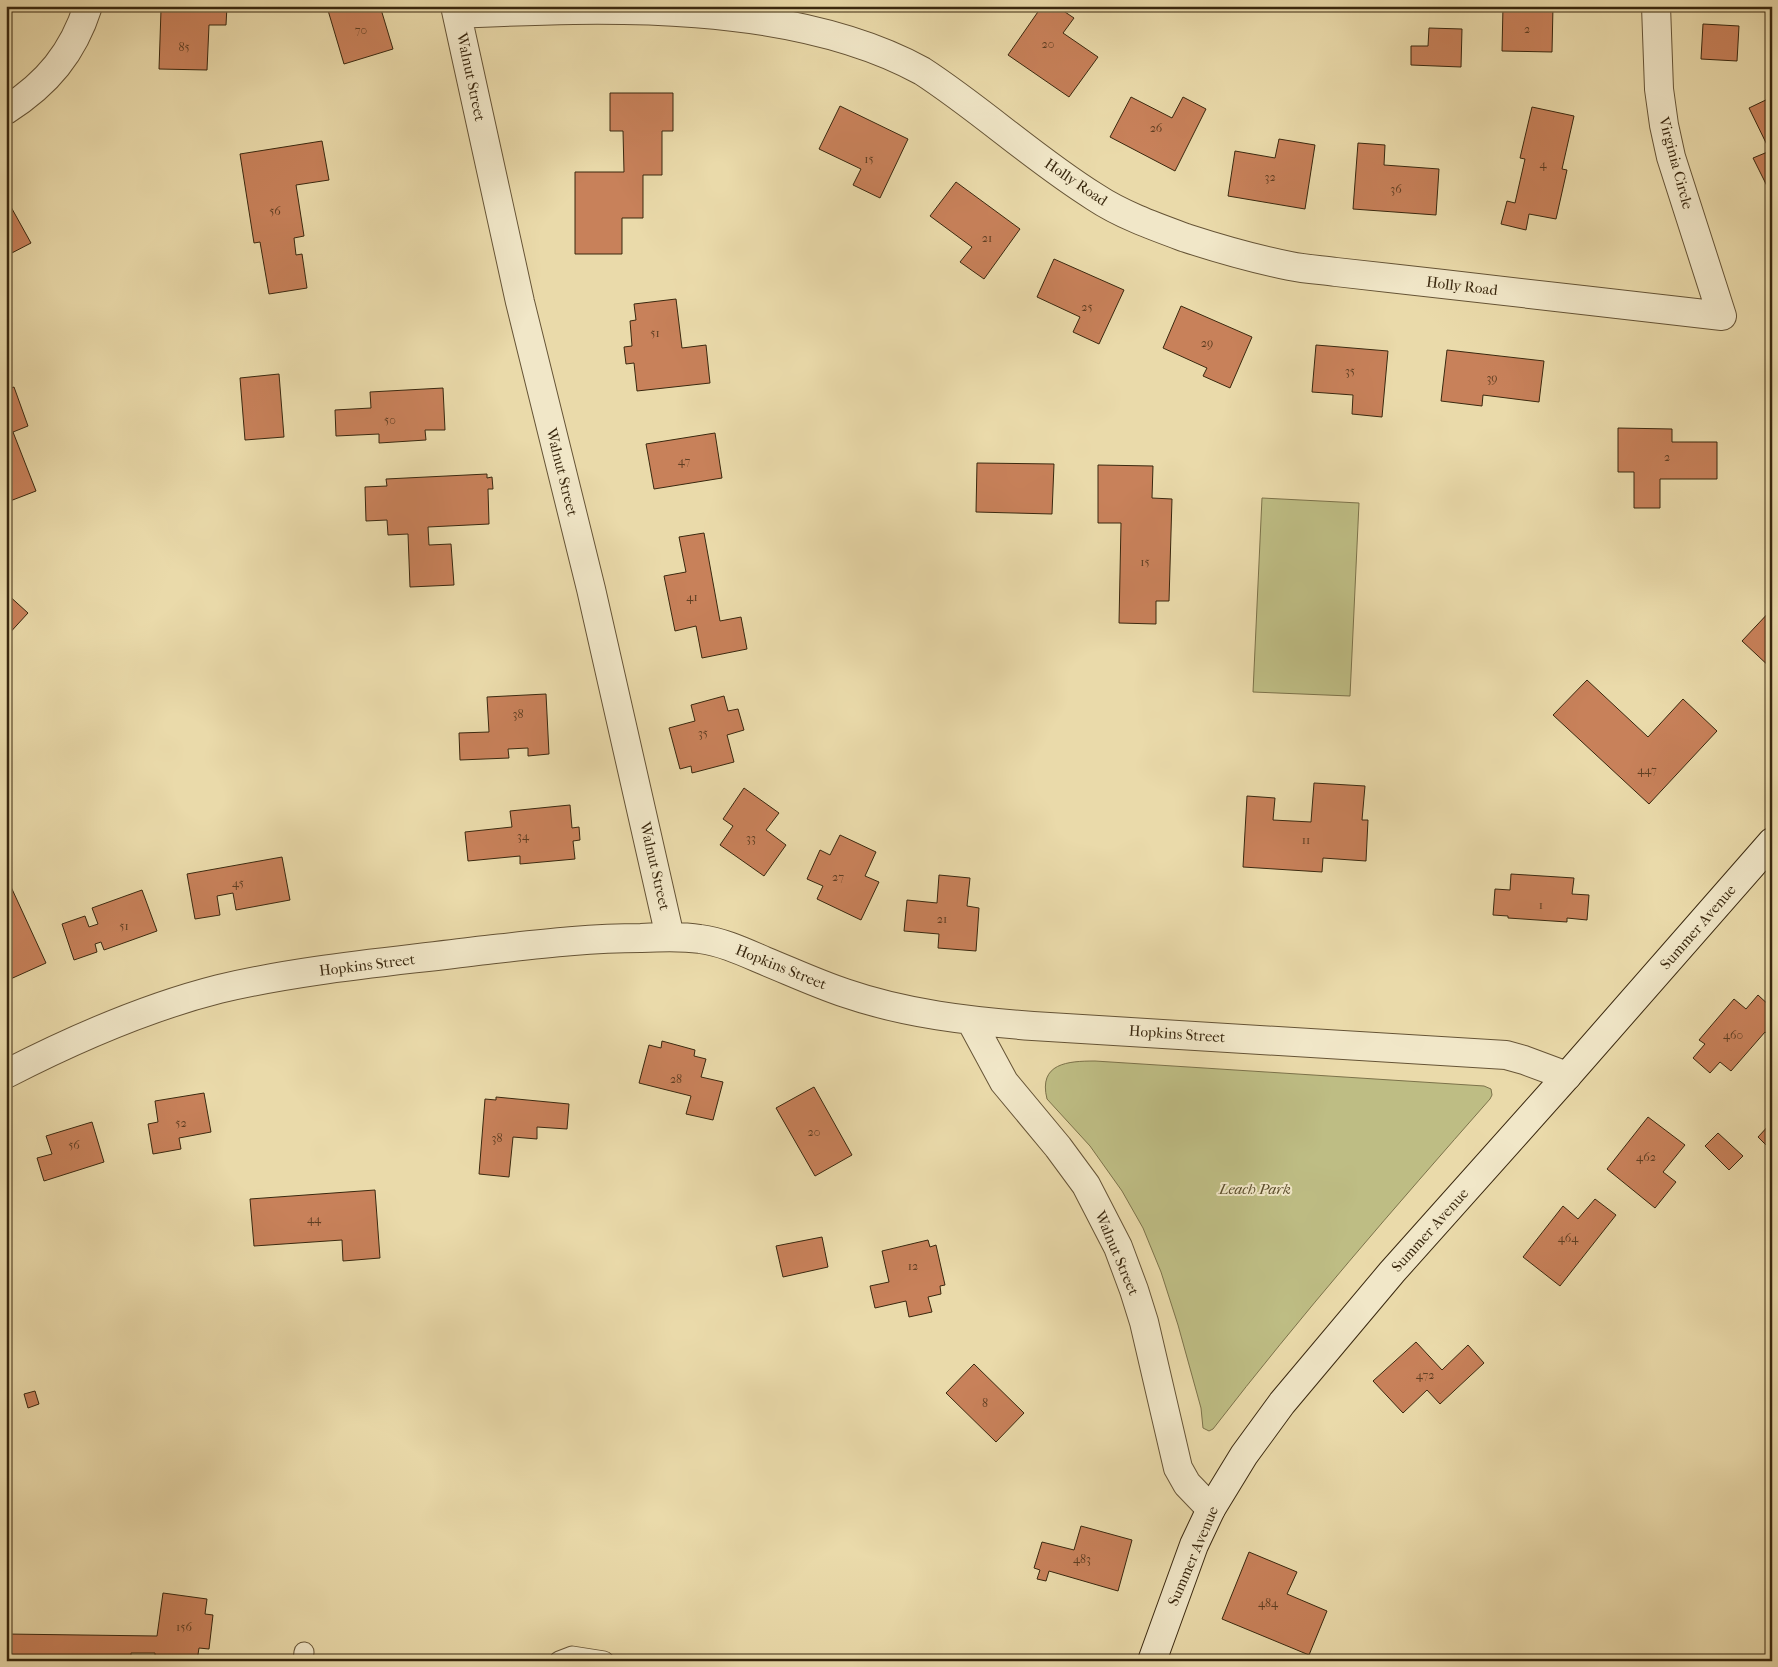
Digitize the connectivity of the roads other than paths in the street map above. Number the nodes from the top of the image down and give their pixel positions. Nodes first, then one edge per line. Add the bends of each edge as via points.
1 (88, 6) edge
2 (1656, 6) edge
3 (456, 10) edge
4 (6, 110) edge
5 (1722, 316) joint
6 (1772, 842) edge
7 (670, 937) junction
8 (971, 1021) junction
9 (6, 1074) edge
10 (1567, 1076) junction
11 (1211, 1509) junction
12 (559, 1661) edge
13 (604, 1661) edge
14 (1152, 1661) edge

1 - 4 street via 63,59 33,92
2 - 5 street, Virginia Circle via 1658,80 1664,125 1671,157
3 - 5 street, Holly Road via 663,7 721,10 823,26 880,47 919,69 1097,199 1140,220 1216,248 1292,266
3 - 7 street, Walnut Street via 520,302 592,589
6 - 10 street, Summer Avenue
7 - 8 street, Hopkins Street via 701,939 729,946 846,993 890,1006
7 - 9 street, Hopkins Street via 553,942 338,969 219,989 96,1031
8 - 10 street, Hopkins Street via 1506,1055
8 - 11 street, Walnut Street via 1004,1082 1086,1185 1109,1227 1144,1322 1178,1468 1190,1488
10 - 11 street, Summer Avenue via 1392,1272 1282,1403 1244,1455
11 - 14 street, Summer Avenue via 1191,1553
12 - 13 lane via 572,1656

